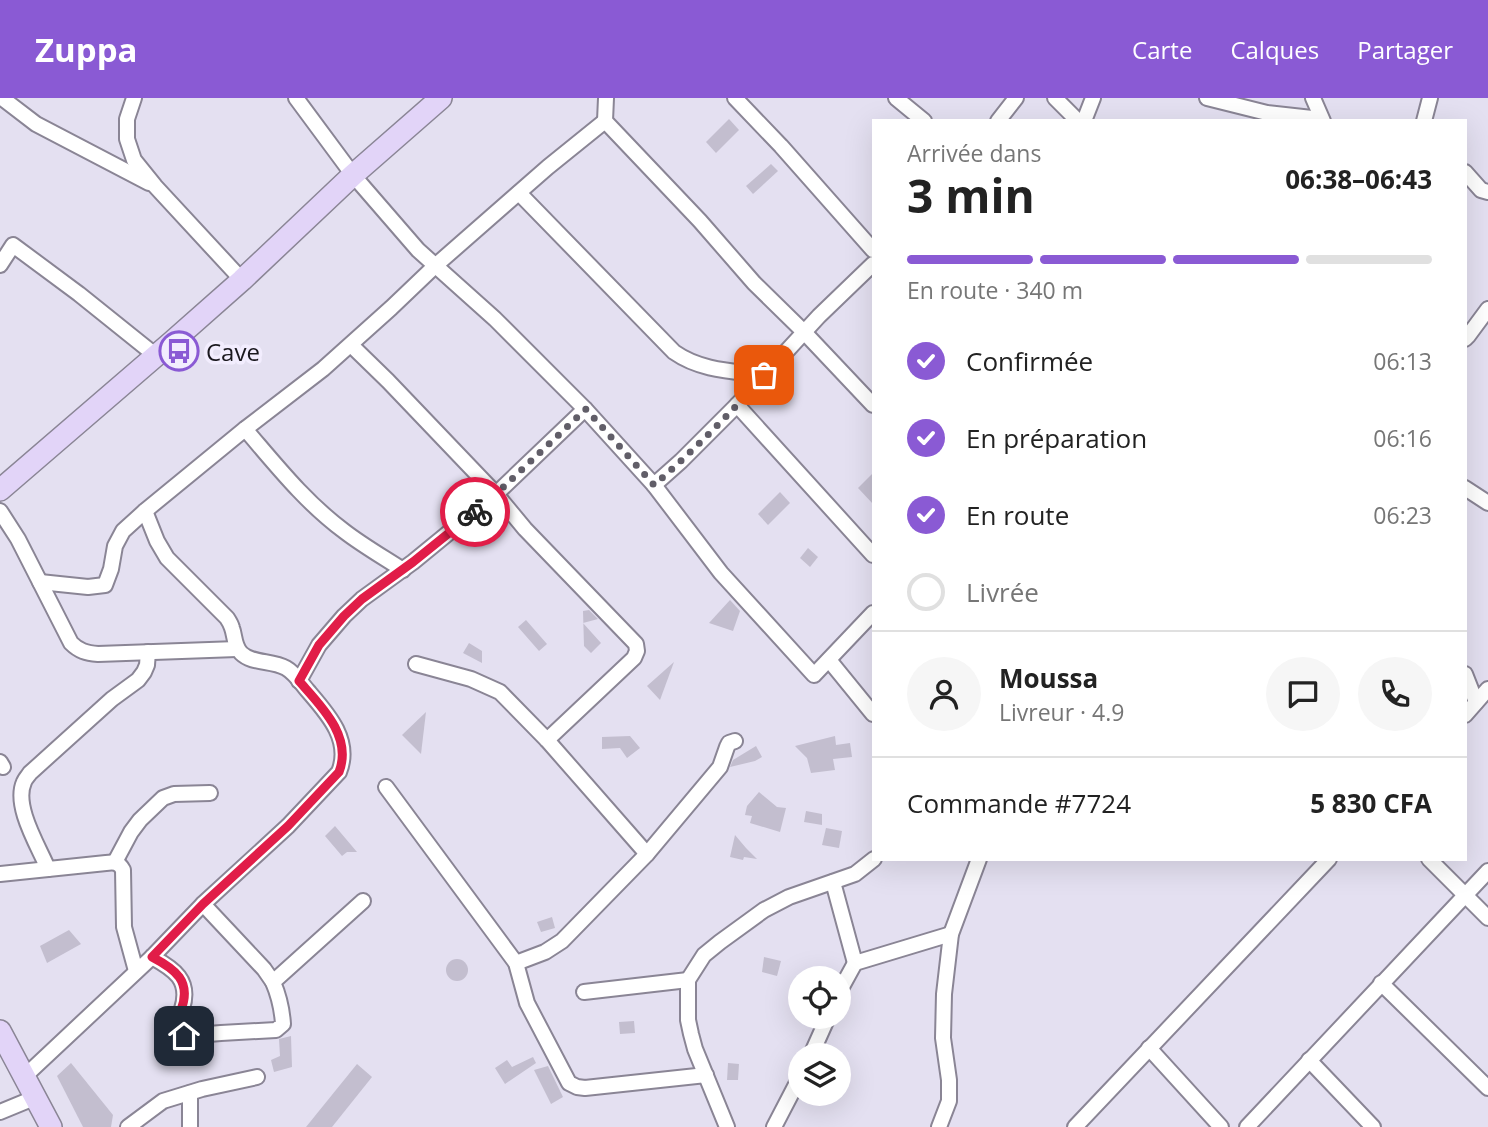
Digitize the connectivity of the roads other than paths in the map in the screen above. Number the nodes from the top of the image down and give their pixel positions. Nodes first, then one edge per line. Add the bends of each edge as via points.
1 (2, 98) edge
2 (134, 98) edge
3 (296, 98) edge
4 (441, 98) edge
5 (606, 98) edge
6 (735, 98) edge
7 (896, 98) edge
8 (1016, 98) edge
9 (1055, 98) edge
10 (1093, 98) edge
11 (1207, 98) edge
12 (1313, 98) edge
13 (1430, 98) edge
14 (1237, 106) junction
15 (922, 119) edge
16 (1000, 119) edge
17 (1075, 119) edge
18 (1085, 119) edge
19 (1231, 119) edge
20 (1314, 119) edge
21 (1322, 119) edge
22 (1425, 119) edge
23 (604, 121) junction
24 (1467, 174) edge
25 (353, 175) junction
26 (155, 186) junction
27 (1488, 192) edge
28 (519, 193) junction
29 (872, 249) edge
30 (0, 265) edge
31 (872, 265) edge
32 (435, 266) junction
33 (242, 280) junction
34 (1488, 309) edge
35 (804, 332) junction
36 (1467, 338) edge
37 (351, 345) junction
38 (155, 355) junction
39 (764, 375) junction
40 (872, 404) edge
41 (737, 405) junction
42 (586, 409) junction
43 (245, 429) junction
44 (654, 485) junction
45 (1467, 489) edge
46 (0, 490) edge
47 (496, 494) junction
48 (1488, 503) edge
49 (0, 511) edge
50 (145, 511) junction
51 (872, 554) edge
52 (403, 570) junction
53 (40, 582) junction
54 (872, 614) edge
55 (237, 649) junction
56 (148, 652) junction
57 (829, 660) junction
58 (416, 664) dead end
59 (1467, 679) edge
60 (299, 681) junction
61 (1488, 690) edge
62 (1476, 702) junction
63 (872, 713) edge
64 (1467, 713) edge
65 (547, 740) junction
66 (735, 741) dead end
67 (386, 787) dead end
68 (210, 793) dead end
69 (647, 854) junction
70 (872, 861) edge
71 (978, 861) edge
72 (1327, 861) edge
73 (1431, 861) edge
74 (115, 862) junction
75 (48, 869) junction
76 (1488, 871) edge
77 (0, 874) edge
78 (833, 882) junction
79 (1464, 895) junction
80 (363, 901) dead end
81 (203, 904) junction
82 (1488, 918) edge
83 (951, 934) junction
84 (152, 957) junction
85 (516, 963) junction
86 (856, 963) junction
87 (136, 971) junction
88 (851, 972) edge
89 (688, 979) junction
90 (273, 982) junction
91 (1381, 983) junction
92 (584, 992) dead end
93 (0, 1031) edge
94 (1149, 1048) junction
95 (1309, 1060) junction
96 (706, 1075) junction
97 (24, 1077) junction
98 (257, 1077) dead end
99 (1488, 1088) edge
100 (190, 1093) junction
101 (34, 1098) junction
102 (788, 1100) edge
103 (0, 1112) edge
104 (130, 1126) edge
105 (51, 1127) edge
106 (190, 1127) edge
107 (727, 1127) edge
108 (774, 1127) edge
109 (939, 1127) edge
110 (1075, 1127) edge
111 (1222, 1127) edge
112 (1247, 1127) edge
113 (1373, 1127) edge

1 - 26 street via 36,124
2 - 26 street via 127,139 134,160
3 - 25 street
4 - 25 street
5 - 23 street
6 - 29 street
7 - 15 street
8 - 16 street
9 - 17 street
10 - 18 street
11 - 14 street
12 - 21 street
13 - 22 street
14 - 19 street
14 - 20 street
23 - 28 street
23 - 35 street
24 - 27 street
25 - 32 street
25 - 33 street
26 - 33 street
28 - 32 street
28 - 39 street via 674,352 700,366
30 - 38 street via 13,245
31 - 35 street
32 - 37 street
32 - 42 street
33 - 38 street
34 - 36 street
35 - 39 street
35 - 40 street
37 - 43 street
37 - 47 street
38 - 46 street
39 - 41 street
41 - 44 street
41 - 51 street
42 - 44 street
42 - 47 street
43 - 50 street
43 - 52 street via 330,520
44 - 57 street via 720,573 814,675
45 - 48 street
47 - 52 street
47 - 65 street via 636,644 634,658
49 - 53 street
50 - 53 street via 118,538 104,584
50 - 55 street via 167,558 227,618
52 - 60 street via 332,628
53 - 56 street via 77,649 98,654
54 - 57 street
55 - 56 street
55 - 60 street via 251,659 285,667
56 - 75 street via 138,680 30,772 23,783 24,813
57 - 63 street
58 - 65 street via 491,686
59 - 62 street
60 - 81 street via 336,728 343,749 339,772
61 - 62 street
62 - 64 street
65 - 69 street
66 - 69 street via 729,743 720,767
67 - 85 street
68 - 74 street via 163,798 131,832
69 - 85 street via 562,941
70 - 78 street via 855,874
71 - 83 street
72 - 94 street
73 - 79 street
74 - 75 street
74 - 87 street via 123,870 124,927
75 - 77 street
76 - 79 street
78 - 86 street
78 - 89 street via 764,910 704,955
79 - 82 street
79 - 91 street
80 - 90 street
81 - 84 street
81 - 90 street
83 - 86 street
83 - 109 street via 943,1038 949,1101
84 - 87 street
84 - 90 street via 175,970 183,982 184,1002 174,1027 179,1036 280,1028 280,1002
85 - 96 street via 527,1003 569,1083 585,1088
86 - 88 street
87 - 97 street
89 - 92 street
89 - 96 street via 688,1020
91 - 95 street
91 - 99 street
93 - 97 street
94 - 110 street
94 - 111 street
95 - 112 street
95 - 113 street
96 - 107 street
97 - 101 street
98 - 100 street
100 - 104 street via 163,1101
100 - 106 street
101 - 103 street
101 - 105 street
102 - 108 street

